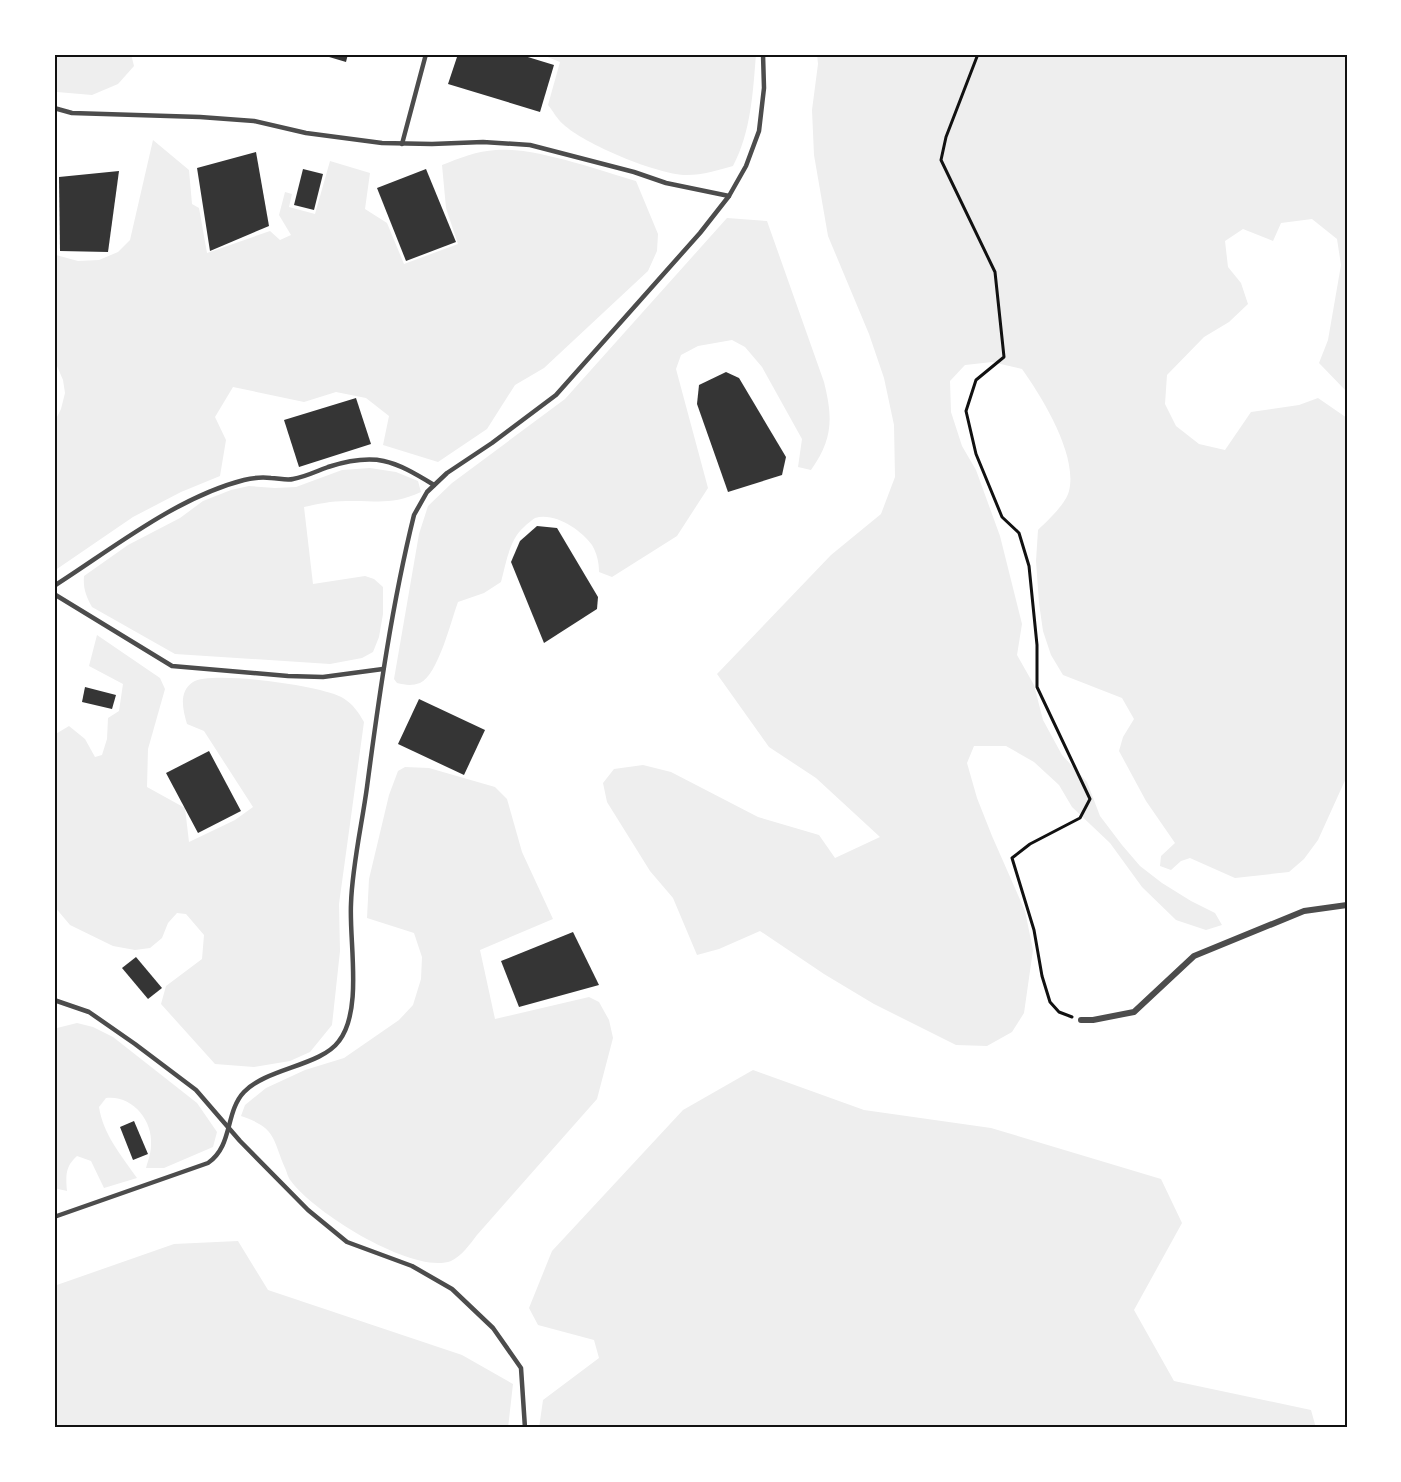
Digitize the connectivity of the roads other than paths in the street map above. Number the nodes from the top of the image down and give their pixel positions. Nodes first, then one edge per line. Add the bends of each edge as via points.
1 (426, 54) edge
2 (763, 54) edge
3 (54, 108) edge
4 (402, 144) junction
5 (729, 196) junction
6 (434, 485) junction
7 (54, 586) edge
8 (54, 594) edge
9 (383, 669) junction
10 (1347, 905) edge
11 (54, 1000) edge
12 (1082, 1020) road end
13 (230, 1130) junction
14 (54, 1217) edge
15 (525, 1428) edge

1 - 4 lane
2 - 5 lane via 759,131
3 - 4 lane via 72,113 254,121 333,138
4 - 5 lane via 530,145 666,183
5 - 6 lane via 556,395
6 - 7 lane via 406,468 378,458 330,466 292,480 246,479 187,501
6 - 9 lane via 414,515
8 - 9 lane via 172,666 323,677
9 - 13 lane via 351,903 351,1016 339,1042 324,1054 262,1079 244,1092
10 - 12 street via 1304,911 1194,956 1134,1012
11 - 13 lane via 89,1012 135,1044 195,1090
13 - 14 lane via 217,1157 208,1163
13 - 15 lane via 308,1210 347,1242 412,1266 452,1289 493,1328 521,1368

